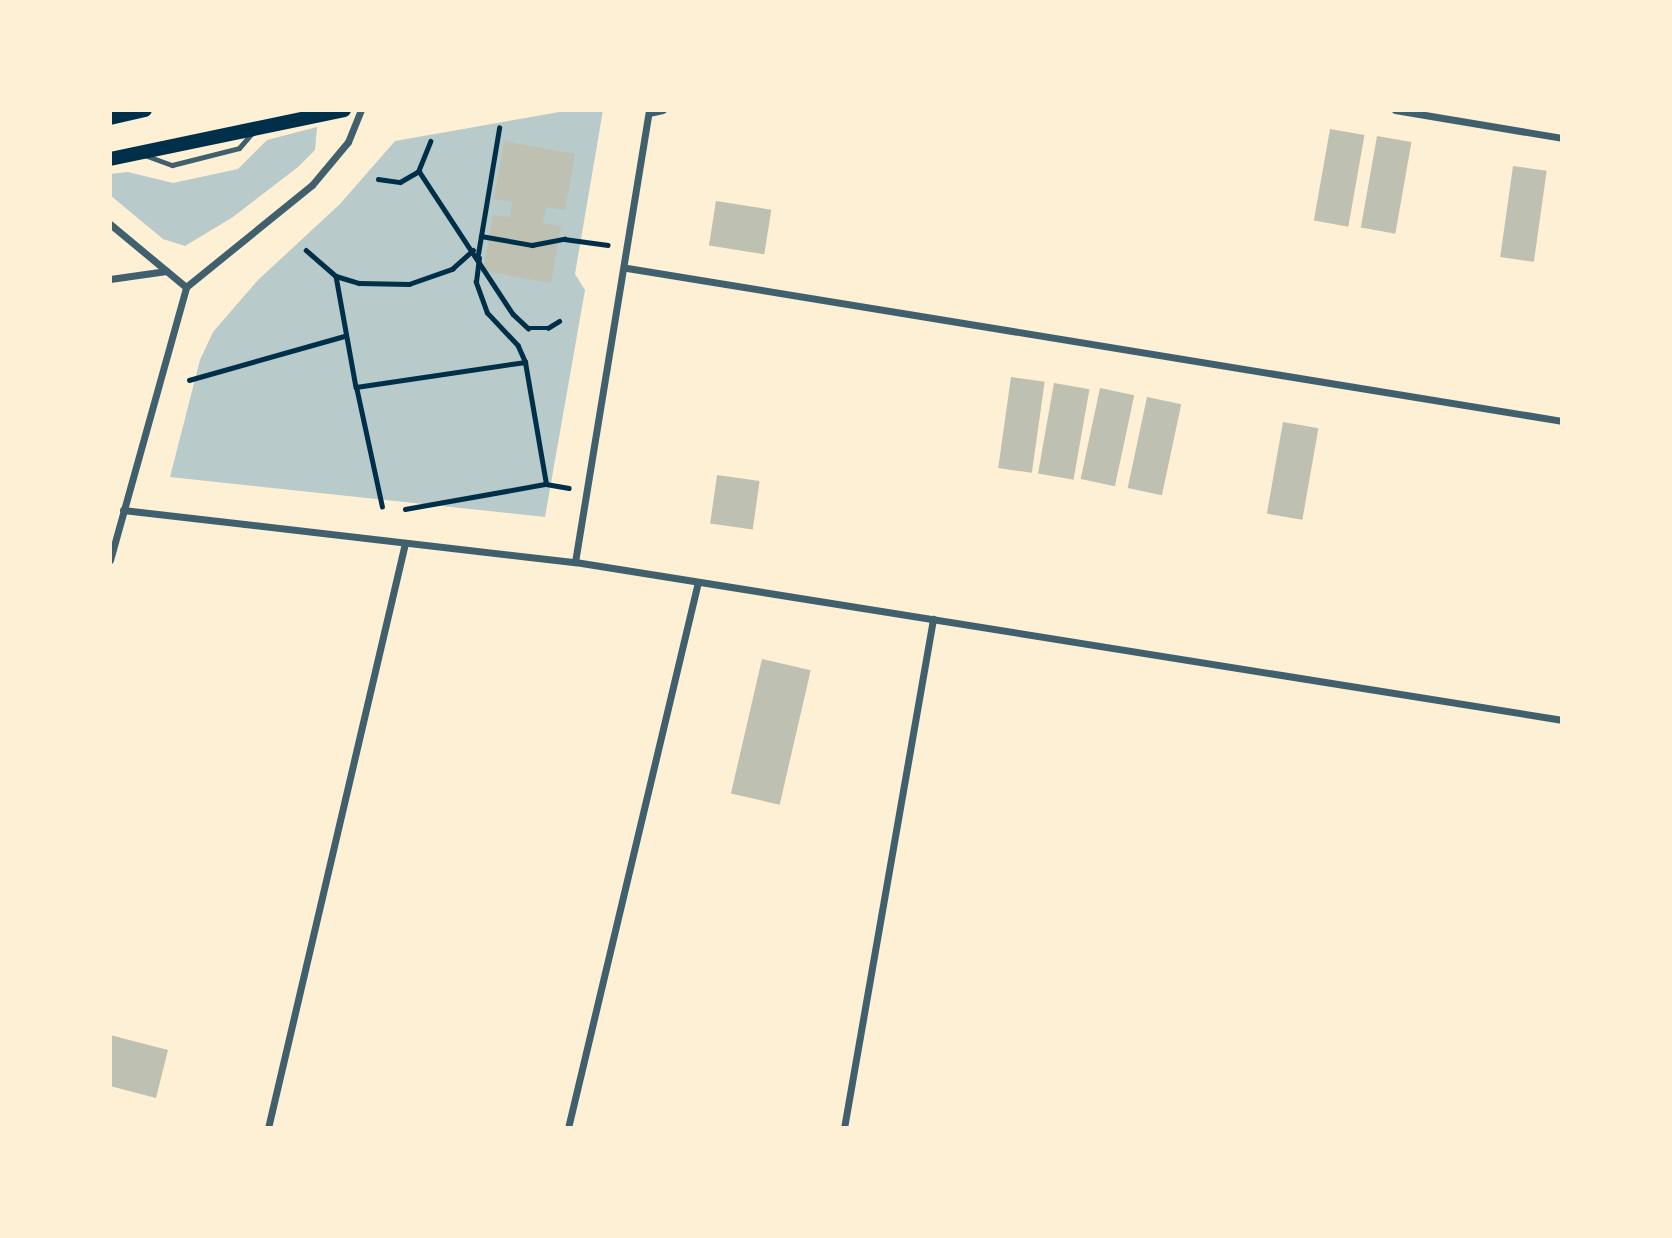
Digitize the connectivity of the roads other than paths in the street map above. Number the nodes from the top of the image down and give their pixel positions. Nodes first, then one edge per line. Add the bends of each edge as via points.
1 (145, 110) edge
2 (344, 110) edge
3 (361, 110) edge
4 (663, 110) edge
5 (1395, 110) edge
6 (649, 112) edge
7 (110, 118) edge
8 (1562, 138) edge
9 (110, 159) edge
10 (110, 224) edge
11 (626, 268) junction
12 (166, 271) junction
13 (110, 279) edge
14 (186, 287) junction
15 (1562, 421) edge
16 (123, 510) junction
17 (405, 542) junction
18 (110, 560) edge
19 (575, 562) junction
20 (698, 582) junction
21 (933, 619) junction
22 (1562, 720) edge
23 (268, 1128) edge
24 (568, 1128) edge
25 (844, 1128) edge

1 - 7 main road
2 - 9 main road
3 - 14 street via 348,142 312,185
4 - 6 street
5 - 8 street
6 - 11 street
10 - 12 street
11 - 15 street
11 - 19 street
12 - 13 street
12 - 14 street
14 - 16 street
16 - 17 street
16 - 18 street
17 - 19 street
17 - 23 street
19 - 20 street
20 - 21 street
20 - 24 street
21 - 22 street
21 - 25 street

